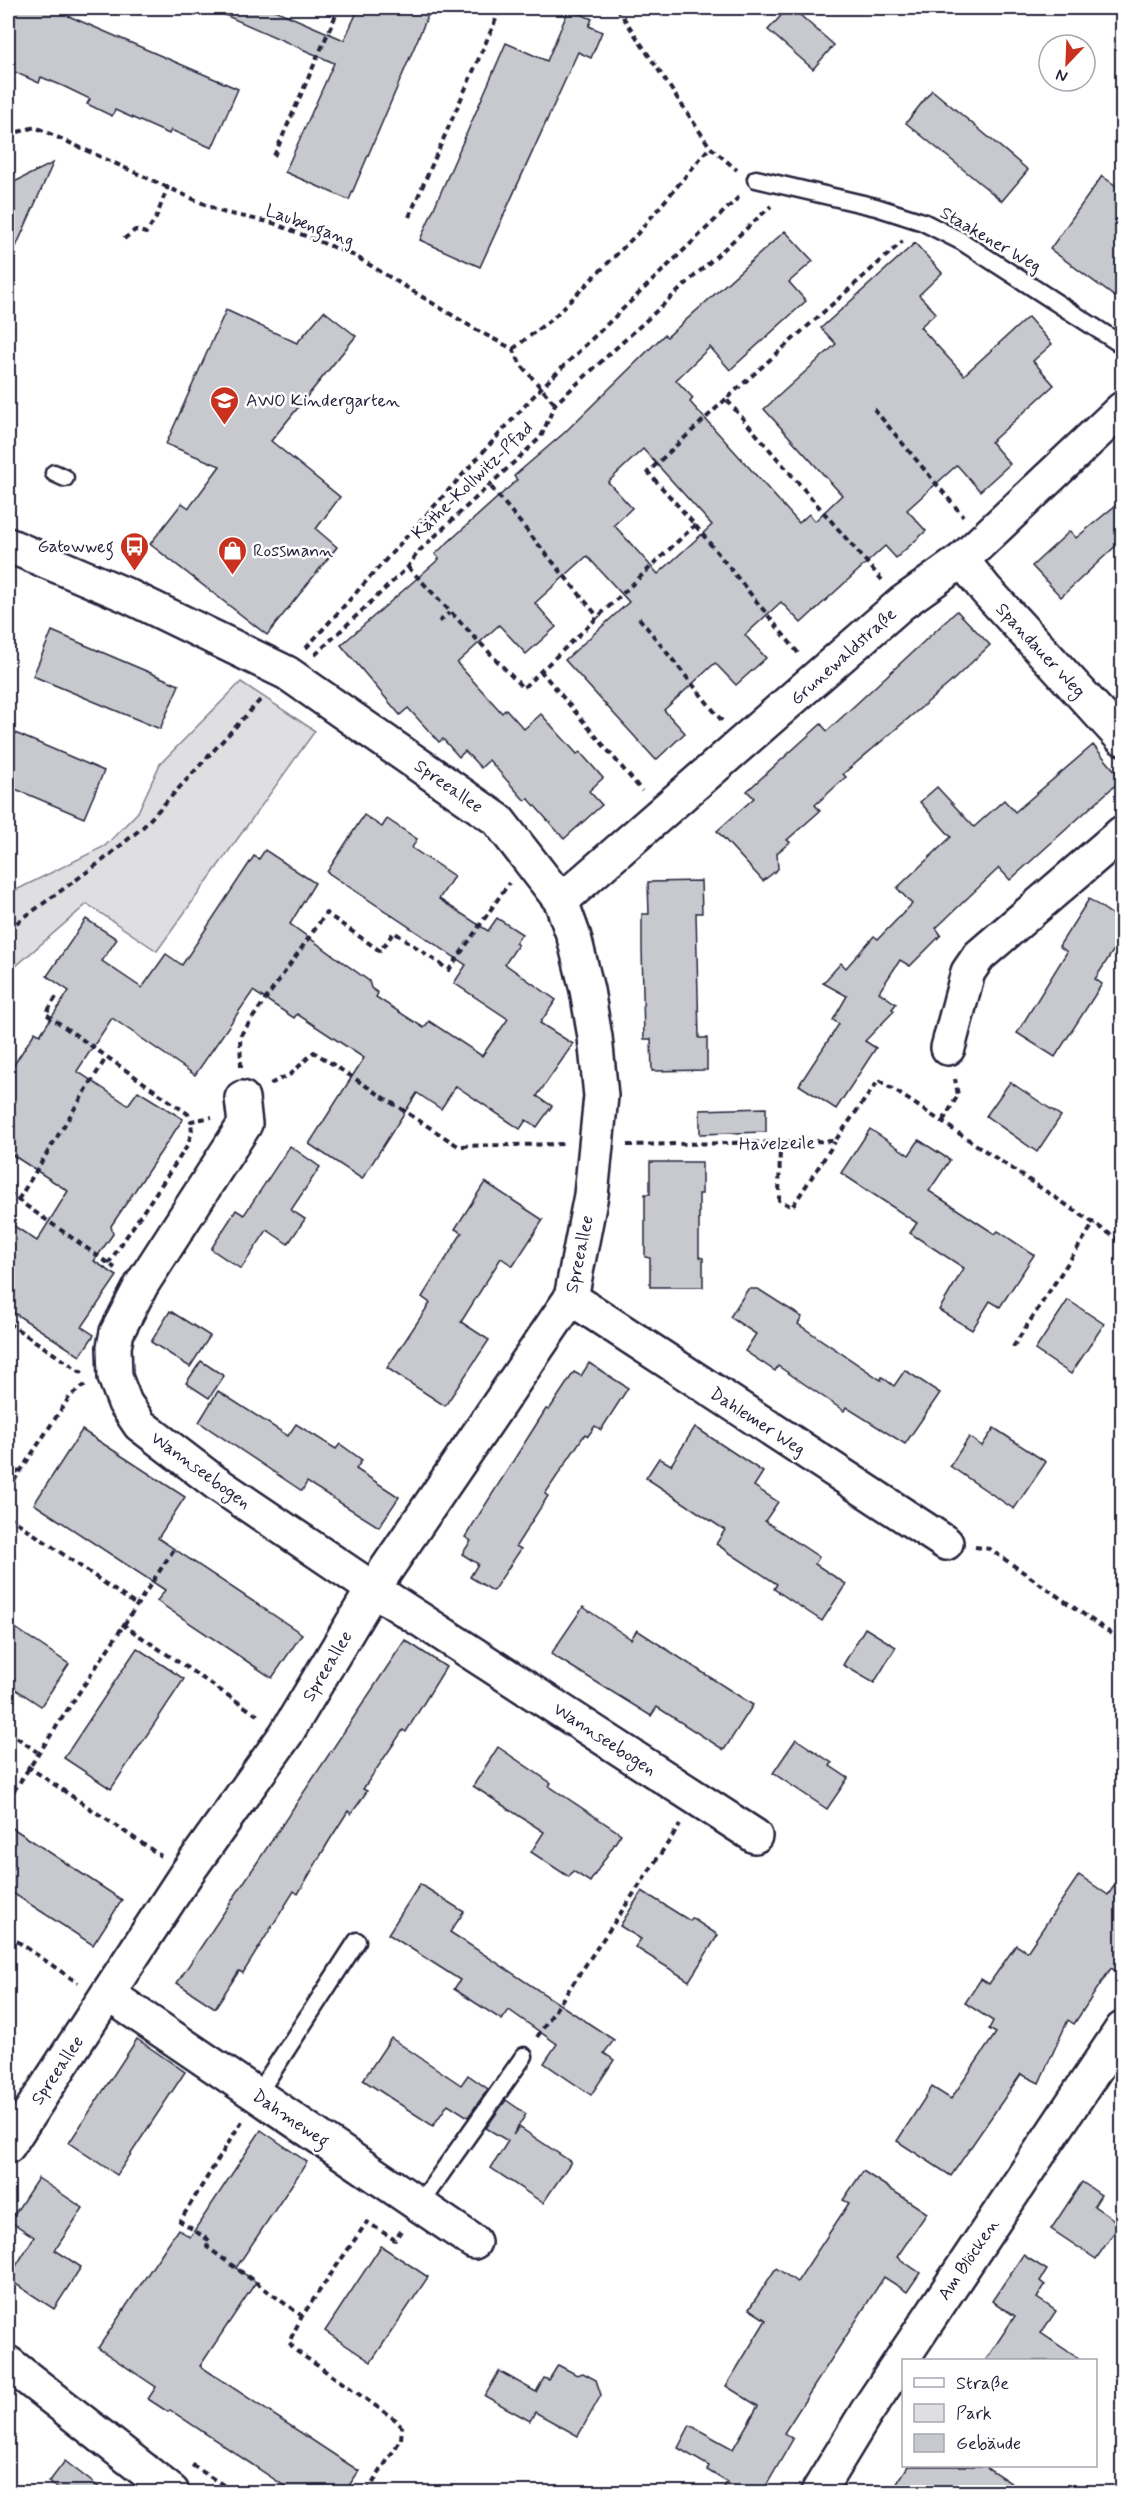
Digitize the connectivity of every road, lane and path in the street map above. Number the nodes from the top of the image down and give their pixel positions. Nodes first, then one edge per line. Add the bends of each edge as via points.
1 (339, 8) edge
2 (501, 8) edge
3 (618, 8) edge
4 (8, 135) edge
5 (710, 147) junction
6 (274, 156) dead end
7 (756, 179) junction
8 (168, 186) junction
9 (792, 188) junction
10 (409, 217) dead end
11 (923, 222) junction
12 (124, 239) dead end
13 (1122, 345) edge
14 (513, 349) junction
15 (540, 389) junction
16 (726, 399) junction
17 (555, 404) junction
18 (1122, 409) edge
19 (874, 410) dead end
20 (490, 486) junction
21 (695, 525) junction
22 (8, 545) edge
23 (973, 550) junction
24 (408, 567) junction
25 (902, 603) junction
26 (449, 613) junction
27 (600, 618) junction
28 (639, 618) dead end
29 (439, 622) dead end
30 (302, 656) dead end
31 (306, 660) dead end
32 (540, 670) junction
33 (819, 677) junction
34 (266, 694) dead end
35 (1122, 738) edge
36 (741, 745) junction
37 (661, 814) junction
38 (1122, 833) edge
39 (529, 859) junction
40 (561, 901) junction
41 (8, 929) edge
42 (56, 997) dead end
43 (948, 1048) joint
44 (106, 1059) junction
45 (242, 1098) junction
46 (191, 1121) junction
47 (943, 1121) junction
48 (835, 1141) junction
49 (598, 1143) junction
50 (780, 1143) junction
51 (232, 1148) junction
52 (8, 1193) edge
53 (18, 1200) junction
54 (1094, 1223) junction
55 (1122, 1242) edge
56 (108, 1264) junction
57 (142, 1284) junction
58 (571, 1298) junction
59 (8, 1323) edge
60 (1013, 1347) dead end
61 (8, 1465) edge
62 (19, 1472) junction
63 (8, 1490) edge
64 (8, 1516) edge
65 (946, 1543) joint
66 (176, 1546) dead end
67 (373, 1589) junction
68 (136, 1605) junction
69 (122, 1624) junction
70 (1122, 1641) edge
71 (8, 1731) edge
72 (286, 1734) junction
73 (37, 1752) junction
74 (27, 1766) junction
75 (698, 1799) junction
76 (8, 1800) edge
77 (755, 1836) dead end
78 (186, 1874) junction
79 (8, 1935) edge
80 (357, 1941) dead end
81 (106, 1997) junction
82 (1122, 2029) edge
83 (524, 2056) joint
84 (257, 2095) junction
85 (8, 2146) edge
86 (419, 2205) junction
87 (474, 2242) dead end
88 (302, 2316) junction
89 (8, 2363) edge
90 (172, 2493) edge
91 (367, 2493) edge
92 (818, 2493) edge

1 - 6 path
2 - 10 path
3 - 5 path
4 - 8 path, Laubengang via 35,127
5 - 7 path via 734,169
5 - 14 path via 638,233 554,317
7 - 9 lane, Staakener Weg
7 - 15 path
8 - 12 path via 146,233 135,230
8 - 14 path, Laubengang via 222,212 273,224 355,256
9 - 11 lane, Staakener Weg
9 - 17 path, Käthe-Kollwitz-Pfad
11 - 13 lane, Staakener Weg via 961,241
11 - 16 path
14 - 15 path
15 - 17 path
15 - 30 path
16 - 21 path via 648,472
16 - 25 path
17 - 20 path, Käthe-Kollwitz-Pfad via 541,437
18 - 23 street, Grunewaldstraße
19 - 23 path
20 - 24 path, Käthe-Kollwitz-Pfad via 418,552
20 - 27 path
21 - 27 path
21 - 33 path
22 - 39 street, Spreeallee via 126,595 287,673 498,820
23 - 25 street, Grunewaldstraße
23 - 35 street, Spandauer Weg via 986,590
24 - 26 path
24 - 31 path, Käthe-Kollwitz-Pfad
25 - 33 street, Grunewaldstraße
26 - 29 path
26 - 32 path via 523,688
27 - 32 path
28 - 36 path
32 - 37 path
33 - 36 street, Grunewaldstraße
34 - 41 path via 143,827
36 - 37 street, Grunewaldstraße
37 - 40 street, Grunewaldstraße
38 - 43 street via 979,956 968,972
39 - 40 street, Spreeallee
39 - 45 path via 513,876 449,970 394,932 380,951 326,913 240,1036
40 - 49 street, Spreeallee via 574,937 595,1037 601,1096
42 - 44 path via 46,1014
43 - 47 path via 958,1095
44 - 46 path via 188,1114
44 - 53 path
45 - 49 path via 291,1074 314,1052 458,1146
45 - 51 street, Wannseebogen via 245,1124
46 - 51 path via 210,1115
46 - 56 path via 192,1133 186,1148
47 - 48 path, Havelzeile via 879,1080
47 - 54 path
48 - 50 path, Havelzeile
48 - 50 path via 792,1207 779,1200
49 - 50 path, Havelzeile
49 - 58 street, Spreeallee
51 - 57 street, Wannseebogen
52 - 53 path
53 - 56 path
54 - 55 path
54 - 60 path
56 - 57 path
57 - 67 street, Wannseebogen via 117,1332 113,1359 125,1403 140,1425 216,1483
58 - 65 street, Dahlemer Weg
58 - 67 street, Spreeallee
59 - 62 path via 92,1379 70,1396
61 - 62 path
62 - 63 path
64 - 68 path
65 - 70 path via 990,1549
66 - 68 path
67 - 72 street, Spreeallee
67 - 75 street, Wannseebogen
68 - 69 path
69 - 72 path
69 - 73 path
71 - 73 path
72 - 78 street, Spreeallee
73 - 74 path
74 - 76 path
74 - 78 path
75 - 77 street, Wannseebogen
75 - 83 path
78 - 81 street, Spreeallee
79 - 81 path
80 - 84 lane
81 - 84 street, Dahmeweg
81 - 85 street, Spreeallee
82 - 92 street, Am Blöcken via 866,2413
83 - 86 lane
84 - 86 street, Dahmeweg
84 - 88 path via 180,2221 210,2241 207,2247
86 - 87 street, Dahmeweg
86 - 88 path via 395,2240 367,2222
88 - 91 path via 289,2342 295,2350 402,2428 401,2439
89 - 90 street

